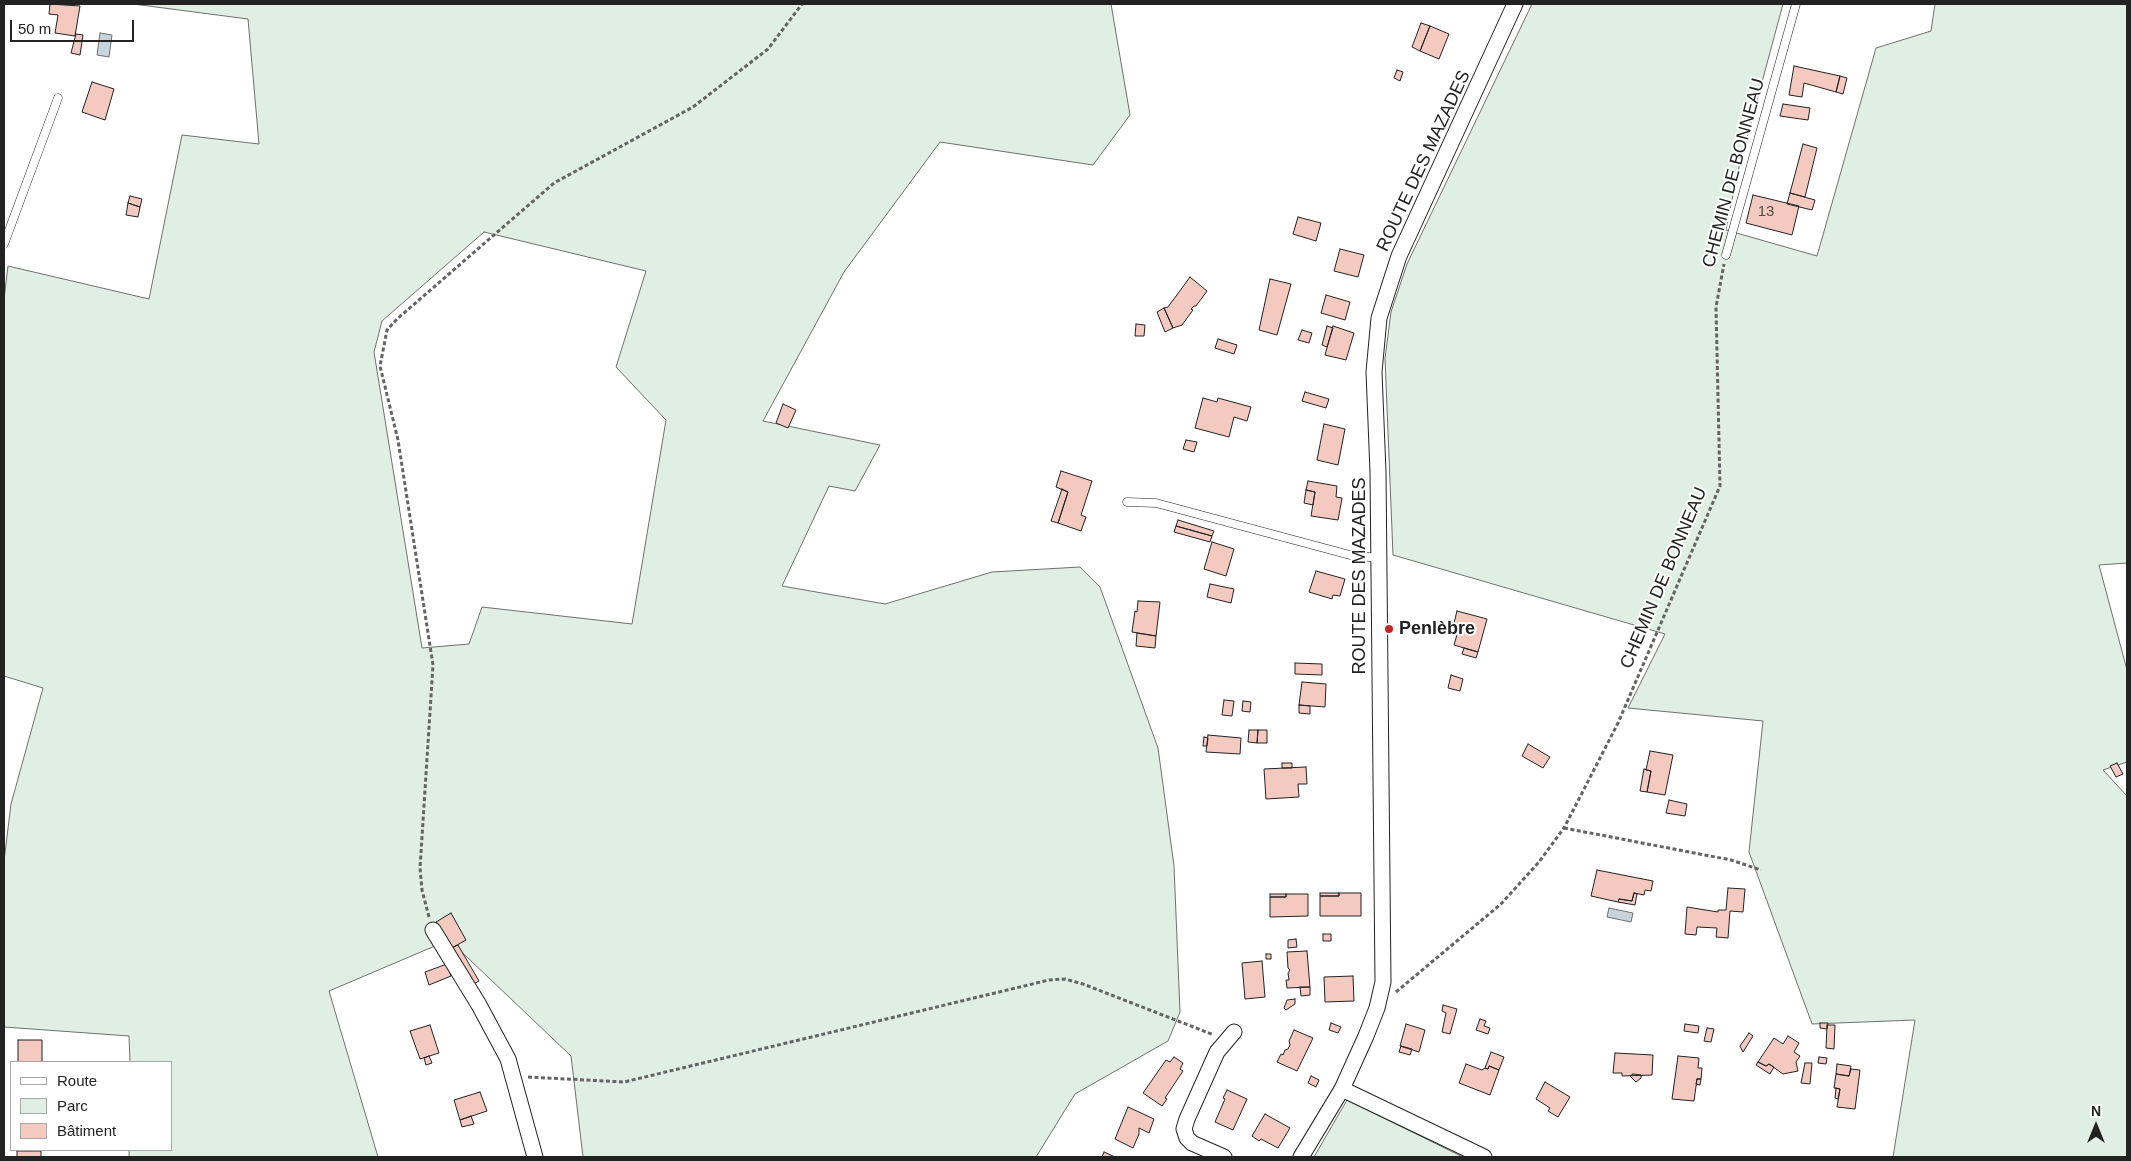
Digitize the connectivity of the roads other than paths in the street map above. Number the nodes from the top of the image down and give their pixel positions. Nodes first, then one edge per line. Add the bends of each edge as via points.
1 (1515, 4) edge
2 (1796, 4) edge
3 (58, 98) dead end
4 (4, 244) edge
5 (1726, 255) road end
6 (1127, 502) dead end
7 (1378, 558) junction
8 (432, 930) road end
9 (1230, 1036) road end
10 (1342, 1089) junction
11 (534, 1157) edge
12 (1224, 1157) edge
13 (1301, 1157) edge
14 (1484, 1157) edge

1 - 7 street, ROUTE DES MAZADES via 1399,256 1379,318 1374,372
2 - 5 lane, CHEMIN DE BONNEAU
3 - 4 lane
6 - 7 lane via 1156,503 1350,555
7 - 10 street, ROUTE DES MAZADES via 1383,982 1377,1008
8 - 11 street via 508,1059
9 - 12 street via 1217,1052 1184,1129 1186,1138 1192,1143
10 - 13 street, ROUTE DES MAZADES
10 - 14 street

